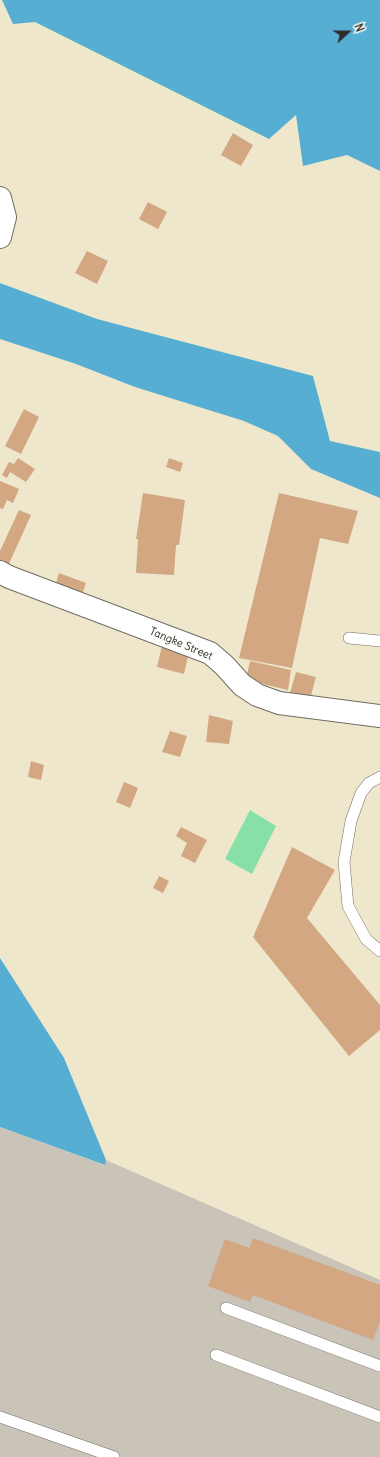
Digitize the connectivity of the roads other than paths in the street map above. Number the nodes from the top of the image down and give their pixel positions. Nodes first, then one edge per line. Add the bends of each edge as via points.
1 (0, 198) edge
2 (0, 237) edge
3 (0, 572) edge
4 (349, 638) dead end
5 (380, 641) edge
6 (380, 716) edge
7 (380, 777) edge
8 (380, 951) edge
9 (226, 1308) dead end
10 (216, 1356) dead end
11 (380, 1366) edge
12 (0, 1417) edge
13 (380, 1417) edge
14 (114, 1457) edge

1 - 2 street via 5,217
3 - 6 street, Tangke Street via 210,653 257,695 279,703
4 - 5 lane
7 - 8 lane via 369,783 362,793 351,821 344,862 348,906 366,939
9 - 11 lane
10 - 13 lane
12 - 14 lane

